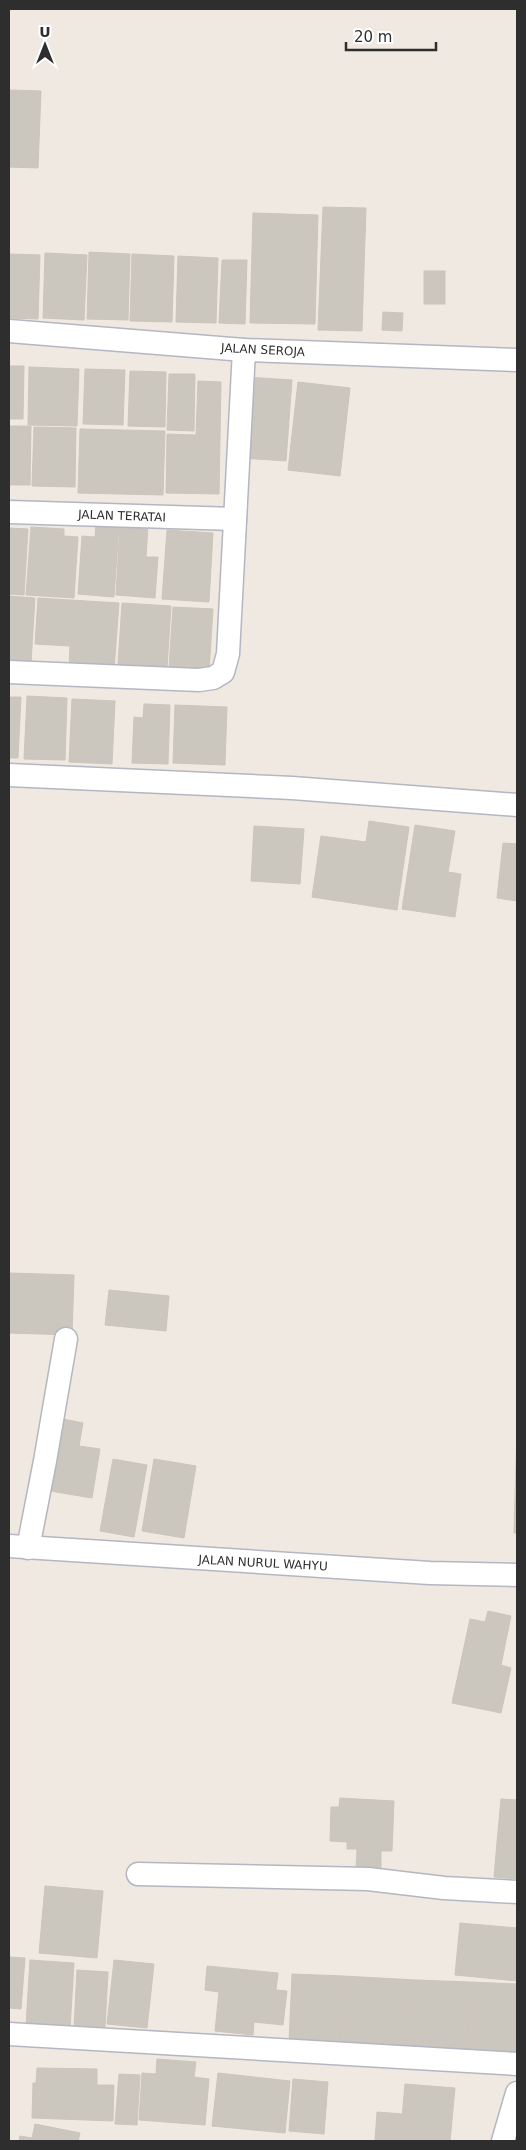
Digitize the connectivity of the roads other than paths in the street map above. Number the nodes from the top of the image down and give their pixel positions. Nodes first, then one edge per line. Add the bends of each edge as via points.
1 (9, 331) edge
2 (244, 350) junction
3 (517, 360) edge
4 (9, 512) edge
5 (235, 519) junction
6 (9, 672) edge
7 (9, 775) edge
8 (517, 806) edge
9 (66, 1339) dead end
10 (18, 1547) edge
11 (517, 1576) edge
12 (138, 1874) dead end
13 (517, 1892) edge
14 (9, 2034) edge
15 (517, 2064) edge
16 (517, 2093) edge
17 (503, 2141) edge

1 - 2 street, JALAN SEROJA
2 - 3 street, JALAN SEROJA
2 - 5 street
4 - 5 street, JALAN TERATAI
5 - 6 street via 228,654 223,672 213,678 199,680
7 - 8 street via 292,788
9 - 10 street via 45,1461
10 - 11 street, JALAN NURUL WAHYU via 421,1573
12 - 13 street via 368,1879
14 - 15 street
16 - 17 street

